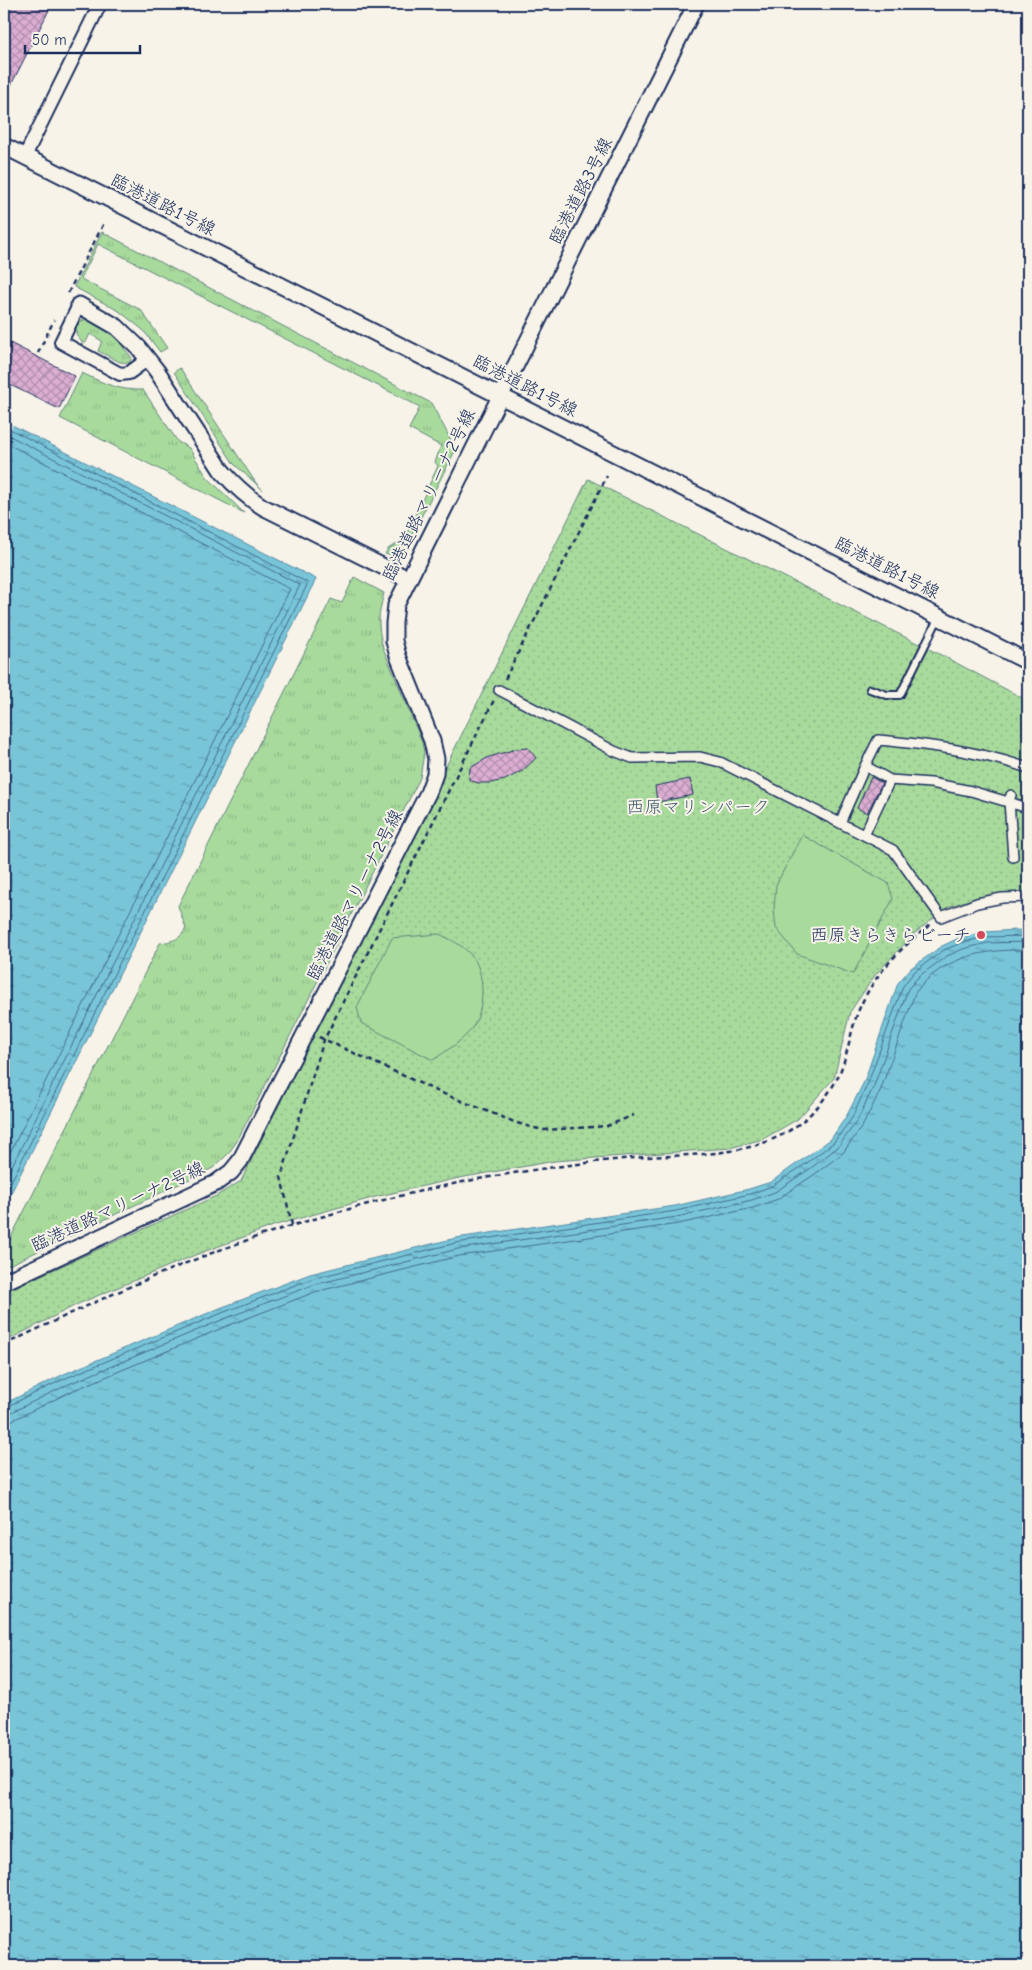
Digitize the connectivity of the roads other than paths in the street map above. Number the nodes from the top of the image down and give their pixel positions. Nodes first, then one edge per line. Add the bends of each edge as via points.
1 (100, 4) edge
2 (696, 4) edge
3 (4, 146) edge
4 (25, 156) junction
5 (80, 305) joint
6 (148, 359) junction
7 (500, 395) junction
8 (408, 579) junction
9 (940, 616) junction
10 (1028, 662) edge
11 (870, 689) dead end
12 (499, 690) road end
13 (865, 766) junction
14 (1028, 768) edge
15 (890, 780) junction
16 (1010, 798) junction
17 (1028, 808) edge
18 (840, 823) junction
19 (864, 835) junction
20 (1013, 856) dead end
21 (1028, 897) edge
22 (4, 1282) edge

1 - 4 street
2 - 7 street, 臨港道路3号線
3 - 4 street, 臨港道路1号線
4 - 7 street, 臨港道路1号線
5 - 6 street via 117,326
5 - 6 street via 61,342 120,374 129,373
6 - 8 street via 222,471 248,497
7 - 8 street, 臨港道路マリーナ2号線
7 - 9 street, 臨港道路1号線
8 - 22 street, 臨港道路マリーナ2号線 via 396,605 394,641 432,741 436,760 434,774 428,793 240,1160 232,1172 216,1183
9 - 10 street, 臨港道路1号線
9 - 11 lane via 900,695
12 - 18 street via 614,751 632,758 700,757 720,762
13 - 14 street via 878,740 938,746
13 - 15 street
13 - 18 street
15 - 16 street via 947,786
15 - 19 street
16 - 17 street
16 - 20 street
18 - 19 street
19 - 21 street via 893,850 940,917 977,902

